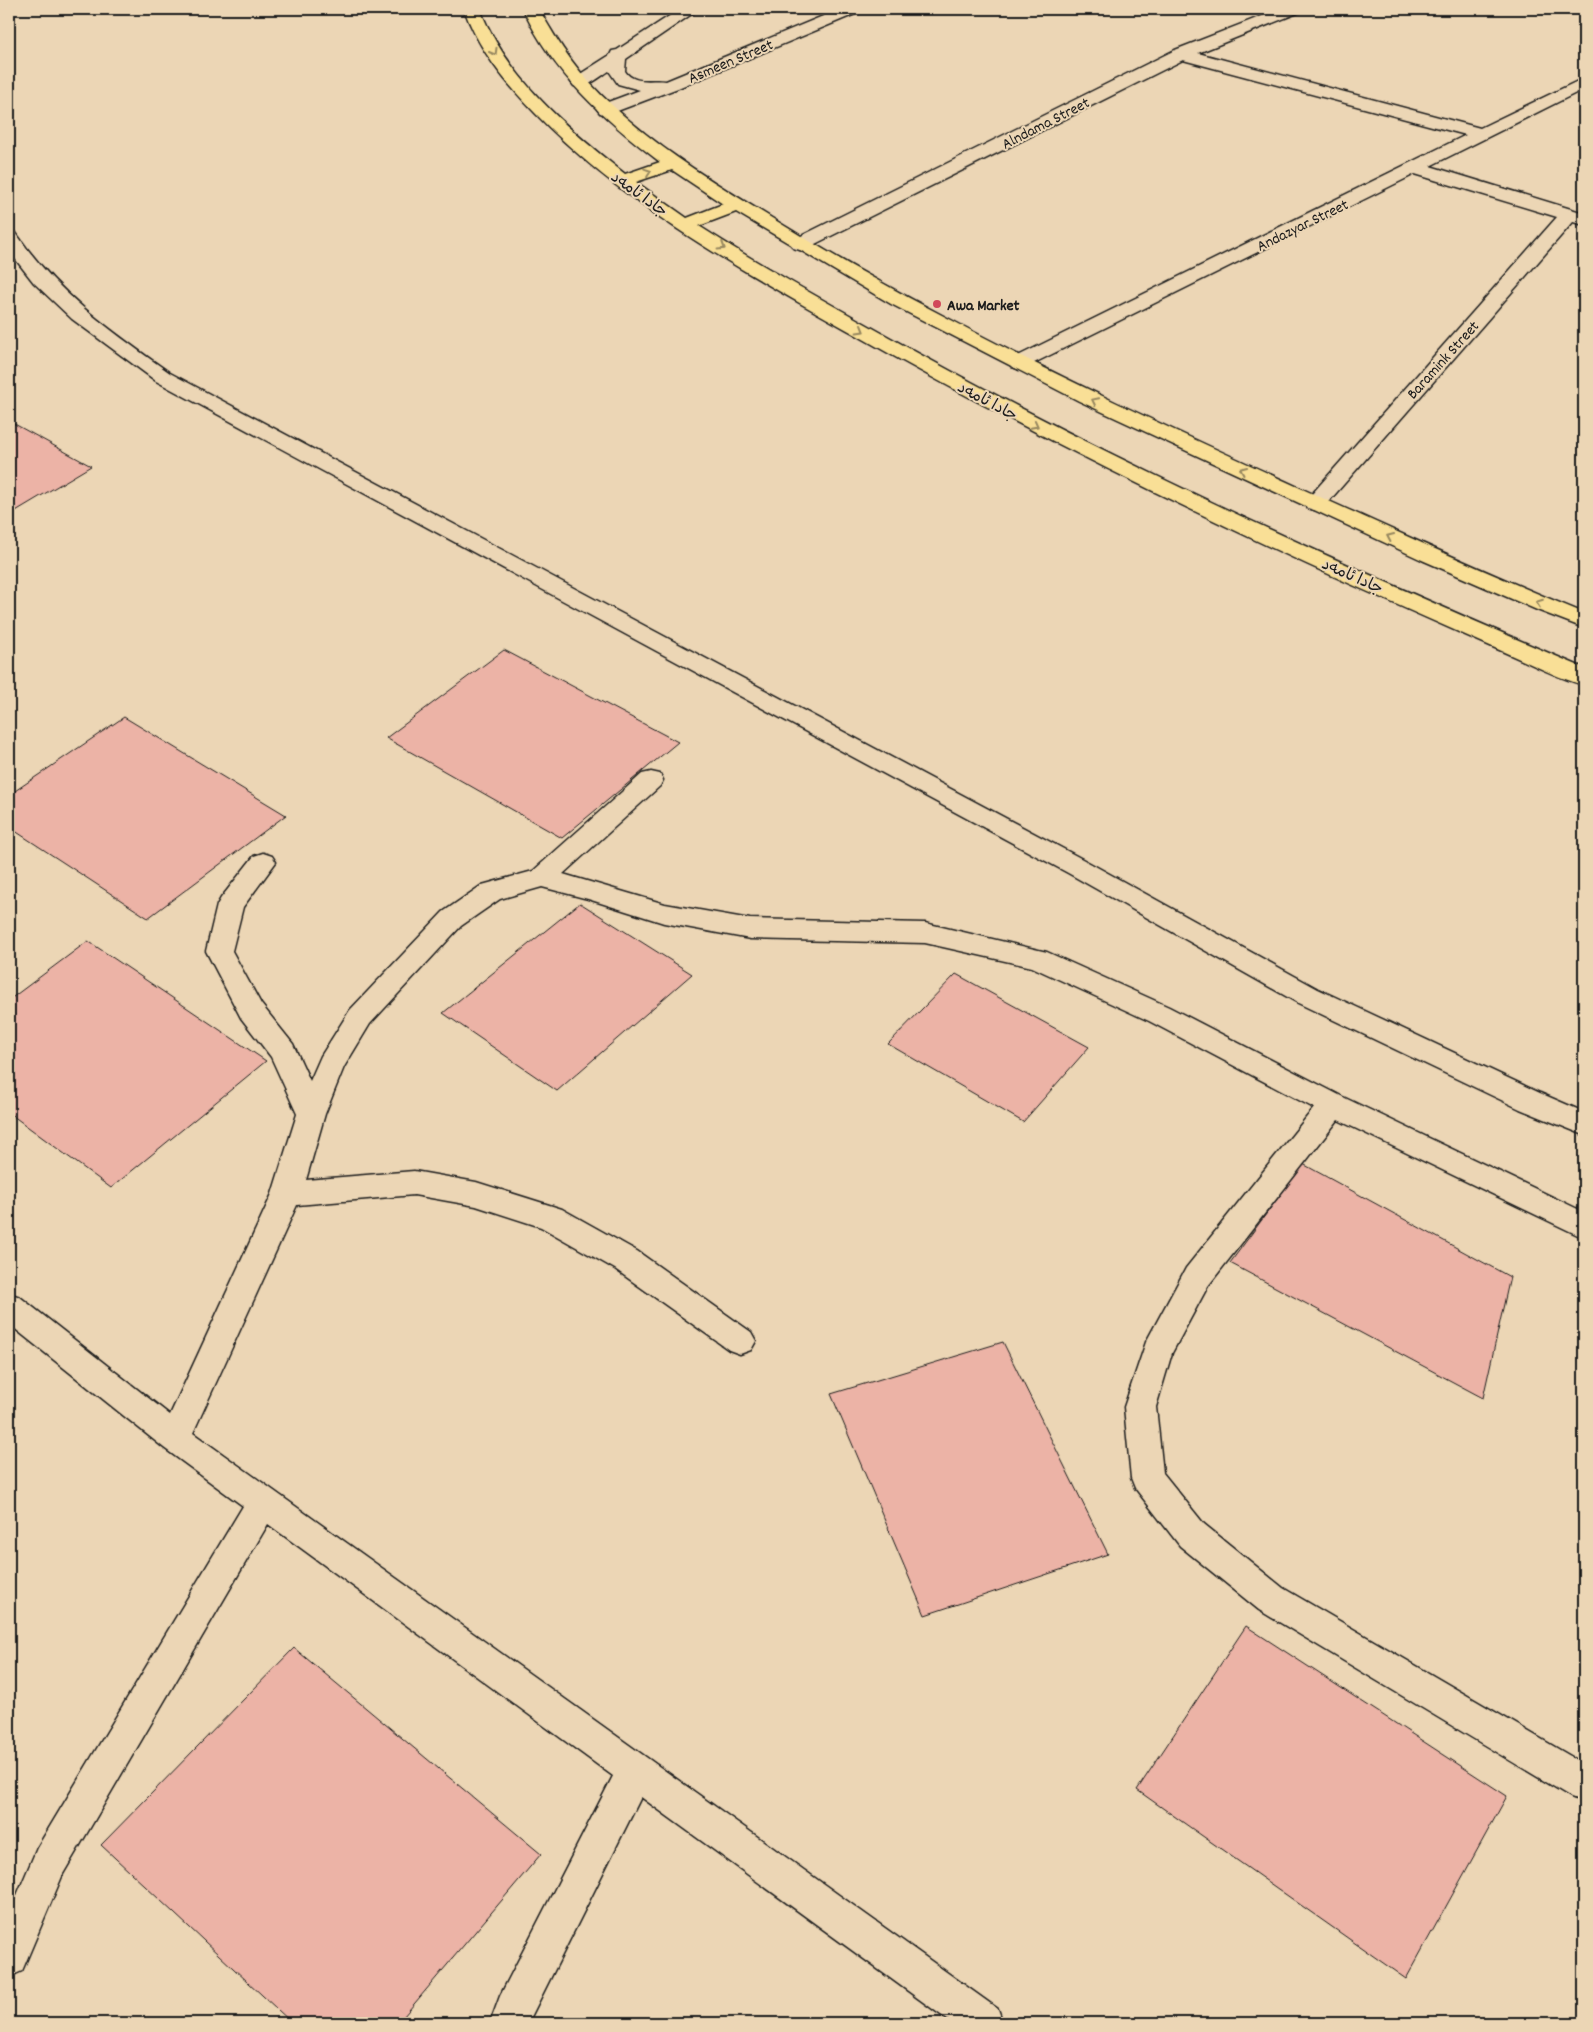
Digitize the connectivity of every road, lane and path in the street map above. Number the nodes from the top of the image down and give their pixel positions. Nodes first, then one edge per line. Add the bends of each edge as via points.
1 (472, 9) edge
2 (531, 9) edge
3 (691, 9) edge
4 (854, 9) edge
5 (1294, 9) edge
6 (1181, 54) junction
7 (618, 55) junction
8 (580, 82) junction
9 (1584, 83) edge
10 (672, 84) junction
11 (606, 109) junction
12 (1483, 134) junction
13 (675, 163) junction
14 (1416, 168) junction
15 (622, 181) junction
16 (738, 205) junction
17 (1577, 217) edge
18 (685, 225) junction
19 (9, 237) edge
20 (800, 244) junction
21 (1019, 363) junction
22 (1315, 503) junction
23 (1584, 621) edge
24 (1584, 677) edge
25 (651, 780) dead end
26 (263, 862) dead end
27 (542, 878) junction
28 (1333, 1105) junction
29 (311, 1114) junction
30 (1584, 1124) edge
31 (287, 1194) junction
32 (1584, 1226) edge
33 (9, 1306) edge
34 (740, 1341) dead end
35 (175, 1438) junction
36 (263, 1502) junction
37 (635, 1772) junction
38 (1584, 1784) edge
39 (9, 1958) edge
40 (509, 2023) edge
41 (984, 2023) edge

1 -> 15 main road, جادا ئامەد via 475,21 498,60 517,84 564,132
2 - 8 main road via 546,37
3 - 7 street
4 - 10 street, Asmeen Street
5 - 6 street, Alndama Street
6 - 12 street
6 - 20 street, Alndama Street
7 - 8 street
7 - 10 street via 617,72 626,81 645,86
8 - 11 main road
9 - 12 street, Andazyar Street
10 - 11 street, Asmeen Street
11 - 13 main road
12 - 14 street, Andazyar Street
15 -> 13 main road
13 - 16 main road
14 - 17 street
14 - 21 street, Andazyar Street
15 - 18 main road, جادا ئامەد
16 - 18 main road
16 - 20 main road
17 - 22 street, Baramink Street
18 -> 24 main road, جادا ئامەد via 897,351 1045,430 1213,513
19 - 30 street via 22,260 82,320 163,378 1068,862 1308,996
20 - 21 main road via 903,303
22 -> 21 main road
23 -> 22 main road
25 - 27 street
26 - 29 street via 230,904 219,951 251,1011 283,1052
27 - 28 street via 664,913 750,929 925,933 1038,960 1159,1014
27 - 29 street via 491,892 452,919 360,1017 330,1064
28 - 32 street
28 - 38 street via 1197,1277 1157,1351 1140,1408 1147,1478 1192,1535 1271,1599
29 - 31 street
31 - 34 street via 414,1183 486,1197 550,1218 626,1260
31 - 35 street
33 - 35 street
35 - 36 street
36 - 37 street
36 - 39 street via 50,1862
37 - 40 street
37 - 41 street

